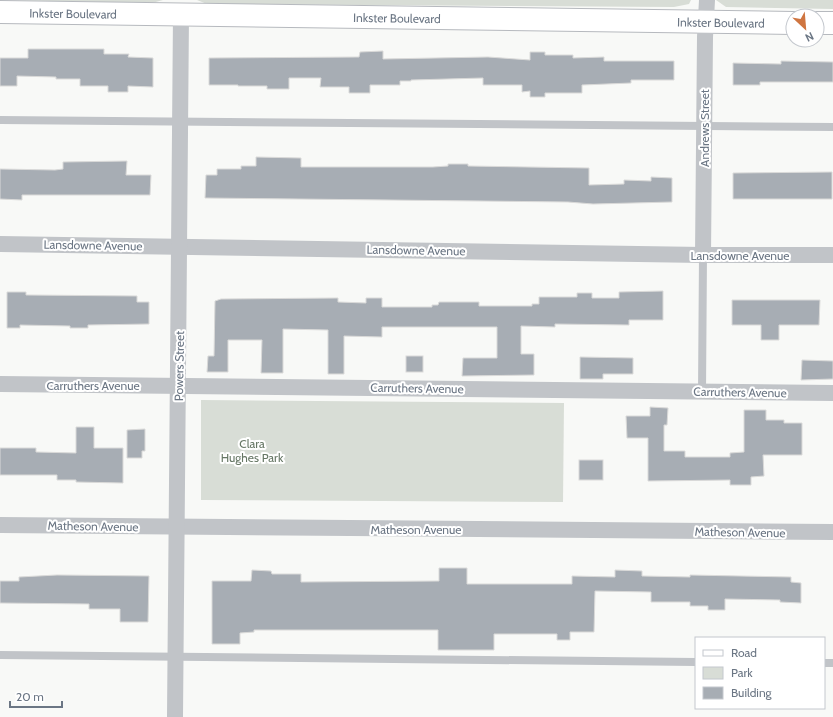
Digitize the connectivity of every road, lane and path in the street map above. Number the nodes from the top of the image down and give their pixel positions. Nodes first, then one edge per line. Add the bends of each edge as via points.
1 (707, 0) edge
2 (0, 12) edge
3 (182, 15) junction
4 (706, 22) junction
5 (785, 23) edge
6 (0, 120) edge
7 (180, 122) junction
8 (705, 125) junction
9 (833, 127) edge
10 (0, 244) edge
11 (180, 246) junction
12 (703, 255) junction
13 (833, 256) edge
14 (0, 384) edge
15 (178, 386) junction
16 (702, 392) junction
17 (833, 393) edge
18 (0, 525) edge
19 (177, 527) junction
20 (833, 532) edge
21 (0, 655) edge
22 (176, 658) junction
23 (695, 662) edge
24 (175, 717) edge

1 - 4 street, Andrews Street
2 - 3 main road, Inkster Boulevard
3 - 4 main road, Inkster Boulevard
3 - 7 street, Powers Street
4 - 5 main road, Inkster Boulevard
4 - 8 street, Andrews Street
6 - 7 lane
7 - 8 lane
7 - 11 street, Powers Street
8 - 9 lane
8 - 12 street, Andrews Street
10 - 11 street, Lansdowne Avenue
11 - 12 street, Lansdowne Avenue
11 - 15 street, Powers Street
12 - 13 street, Lansdowne Avenue
12 - 16 lane
14 - 15 street, Carruthers Avenue
15 - 16 street, Carruthers Avenue
15 - 19 street, Powers Street
16 - 17 street, Carruthers Avenue
18 - 19 street, Matheson Avenue
19 - 20 street, Matheson Avenue
19 - 22 street, Powers Street
21 - 22 lane
22 - 23 lane
22 - 24 street, Powers Street

